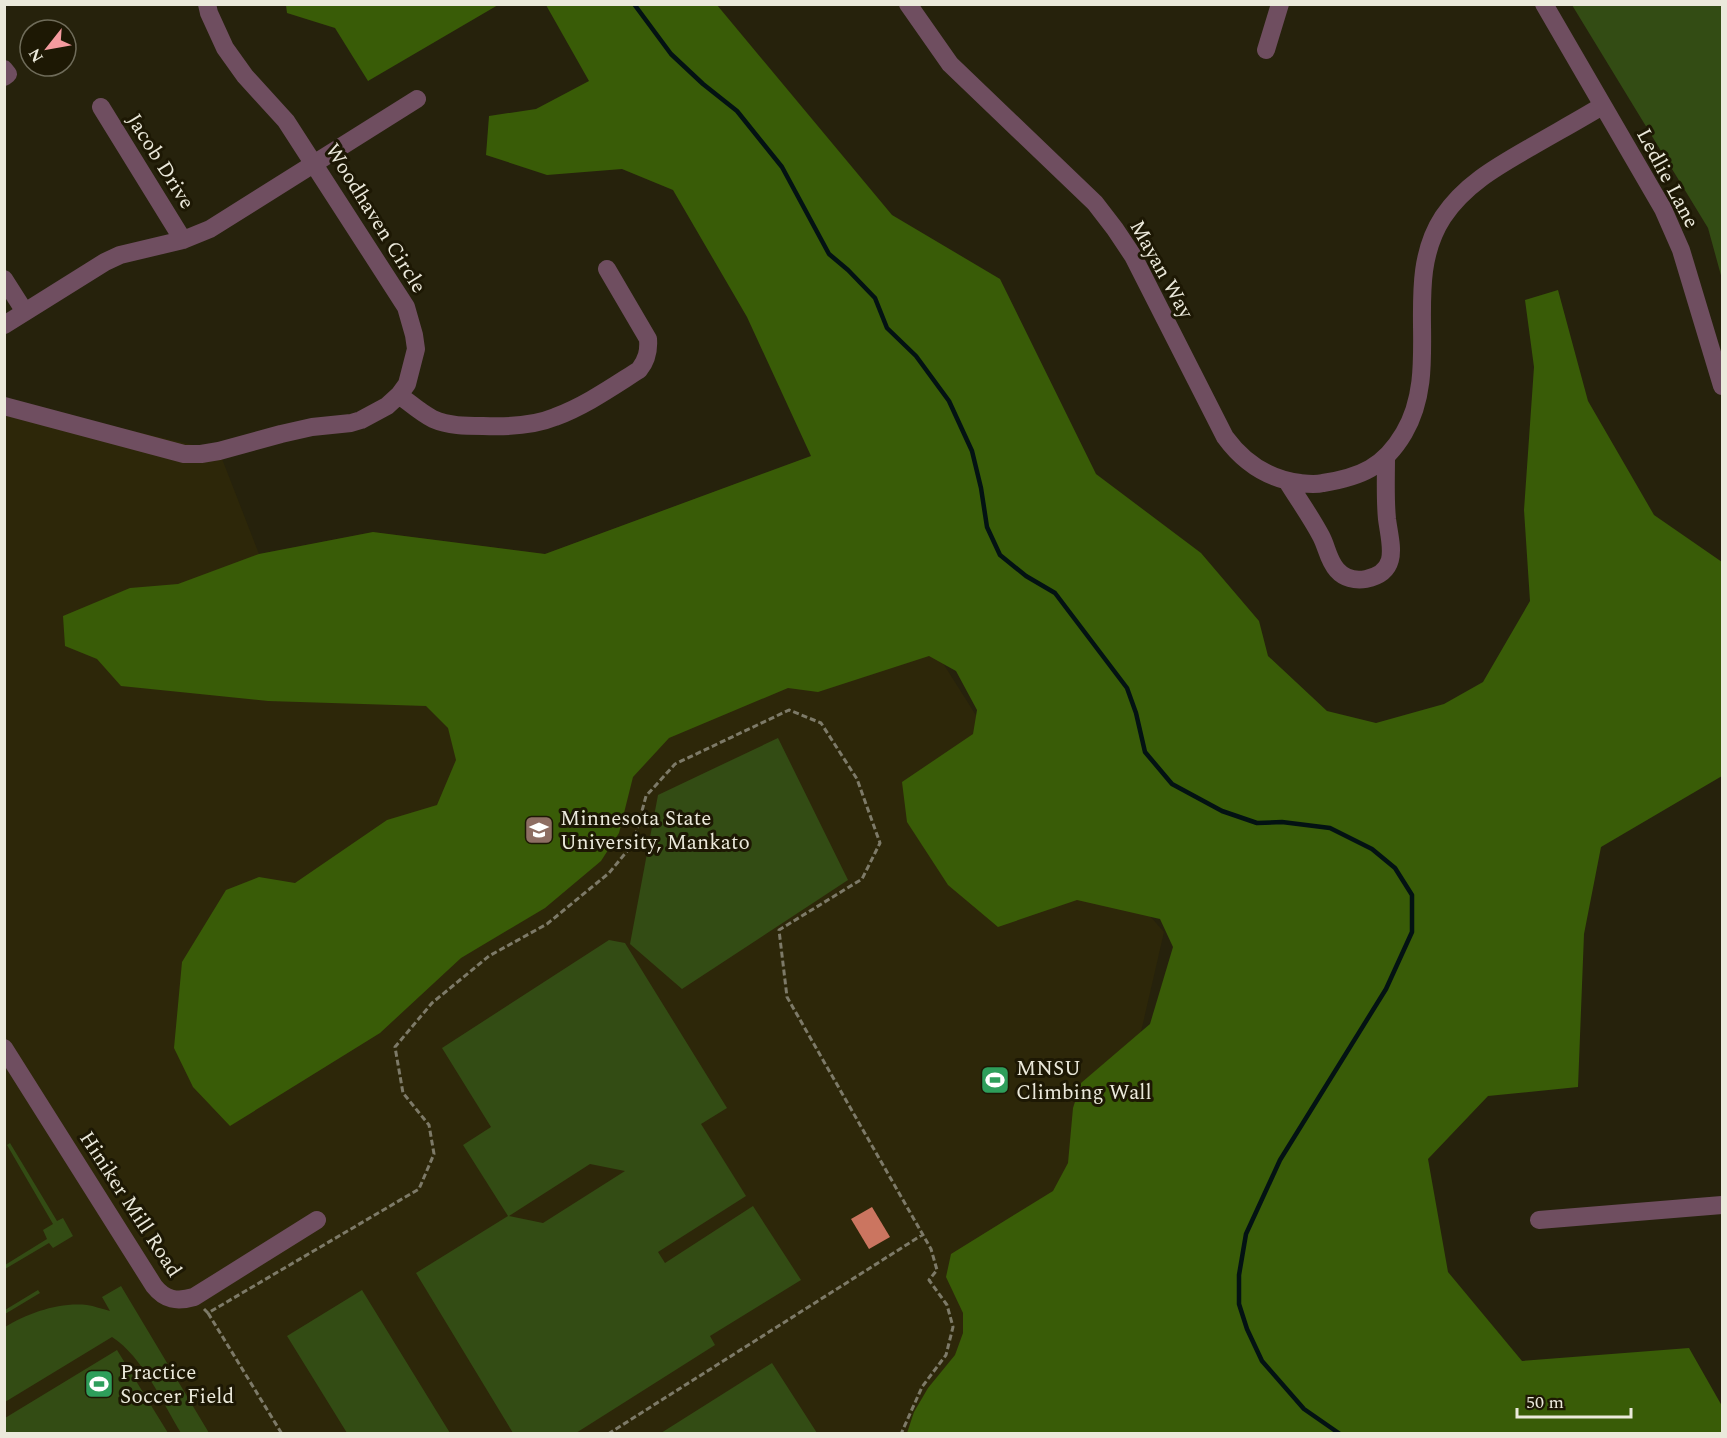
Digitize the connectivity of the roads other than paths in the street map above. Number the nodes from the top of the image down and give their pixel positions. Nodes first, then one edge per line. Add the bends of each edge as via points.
1 (207, 4) edge
2 (908, 4) edge
3 (1280, 4) edge
4 (1544, 4) edge
5 (1266, 50) dead end
6 (4, 69) edge
7 (4, 77) edge
8 (417, 99) dead end
9 (101, 106) dead end
10 (1602, 106) junction
11 (315, 162) junction
12 (183, 240) junction
13 (607, 269) dead end
14 (4, 279) edge
15 (25, 312) junction
16 (4, 325) edge
17 (1722, 386) edge
18 (399, 395) junction
19 (4, 406) edge
20 (1386, 458) junction
21 (1287, 481) junction
22 (4, 1048) edge
23 (1722, 1205) edge
24 (317, 1220) dead end
25 (1539, 1220) dead end

1 - 11 street, Woodhaven Circle via 225,48 286,120
2 - 21 street, Mayan Way via 950,64 1102,212 1133,256 1225,437 1251,465
3 - 5 street
4 - 10 street, Ledlie Lane
6 - 7 street via 8,74
8 - 11 street, Jacob Drive
9 - 12 street, Jacob Drive
10 - 17 street, Ledlie Lane via 1663,209 1681,250
10 - 20 street, Mayan Way via 1490,171 1463,191 1442,218 1426,255 1421,384 1414,416
11 - 12 street, Jacob Drive via 210,229
11 - 18 street, Woodhaven Circle via 399,295 411,322 416,349 407,384
12 - 15 street, Jacob Drive via 120,255
13 - 18 street via 648,339 649,348 639,370 577,408 534,423 463,426 431,418
14 - 15 street
15 - 16 street, Jacob Drive
18 - 19 street, Woodhaven Circle via 361,420 280,434 201,454 168,451
20 - 21 street, Mayan Way via 1361,474 1341,480 1317,484
20 - 21 street via 1391,555 1388,564 1372,578 1359,580 1338,572 1323,539
22 - 24 street, Hiniker Mill Road via 154,1286 169,1299 194,1297
23 - 25 street

